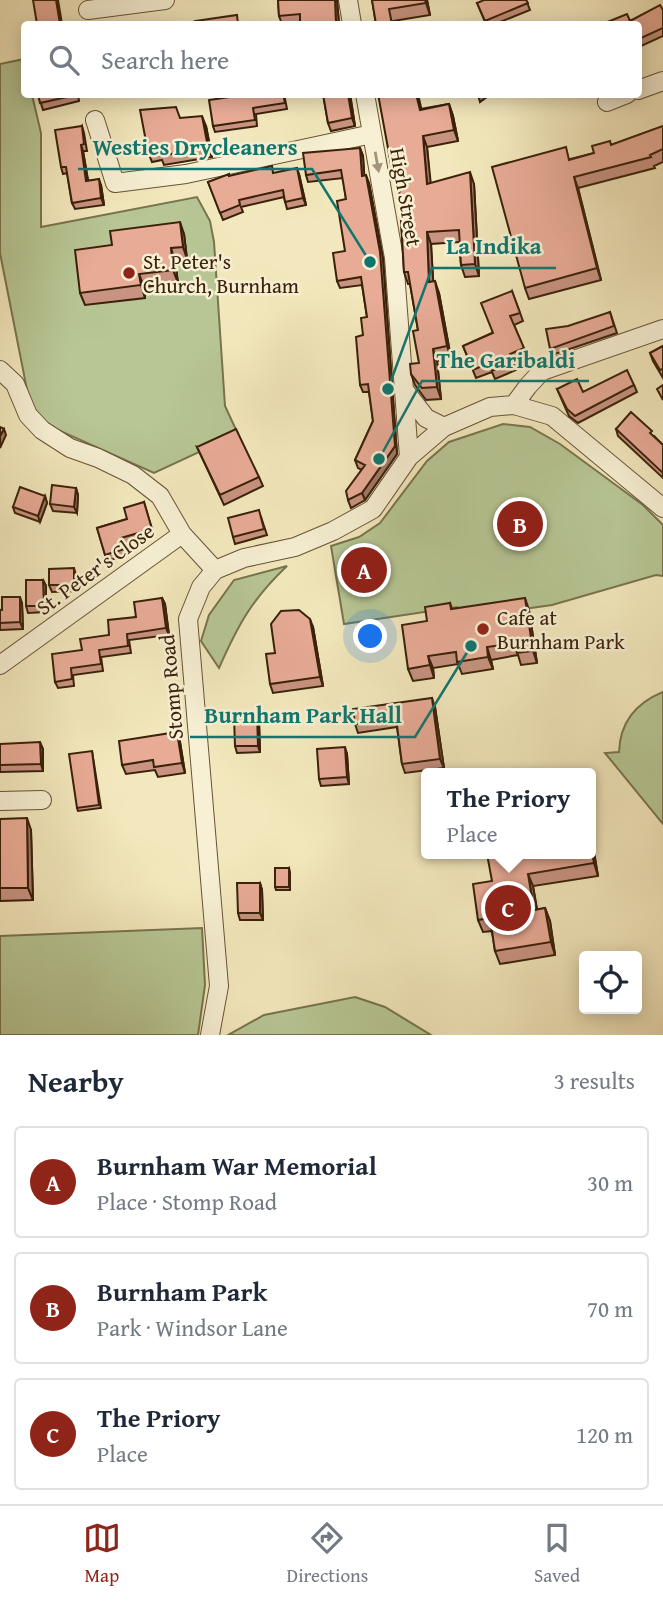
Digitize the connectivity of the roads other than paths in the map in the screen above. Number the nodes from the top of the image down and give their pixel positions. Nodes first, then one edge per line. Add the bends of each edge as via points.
1 (165, 0) edge
2 (348, 0) edge
3 (156, 1) edge
4 (88, 11) edge
5 (352, 21) edge
6 (663, 81) edge
7 (642, 89) edge
8 (366, 98) edge
9 (617, 98) edge
10 (607, 102) dead end
11 (95, 120) dead end
12 (372, 134) junction
13 (663, 328) edge
14 (0, 370) edge
15 (405, 391) junction
16 (514, 405) junction
17 (444, 427) junction
18 (409, 457) junction
19 (662, 506) edge
20 (183, 534) junction
21 (215, 570) junction
22 (0, 665) edge
23 (0, 800) edge
24 (42, 800) dead end
25 (210, 1035) edge

1 - 3 street
2 - 5 street
3 - 4 street
6 - 7 street
8 - 12 street, High Street
9 - 10 street
11 - 12 street via 114,183 186,174
12 -> 15 street, High Street via 394,258
13 - 16 street via 542,371
14 - 20 street via 15,384 28,415 42,430 70,448 133,475 160,496
15 - 17 street via 426,418
15 - 18 street, High Street
16 - 17 street via 490,407
16 - 19 street via 552,416
17 - 18 street
18 - 21 street via 373,509 295,547 244,558
20 - 21 street
20 - 22 street, St. Peter's Close
21 - 25 street, Stomp Road via 201,587 188,619 219,986
23 - 24 street

